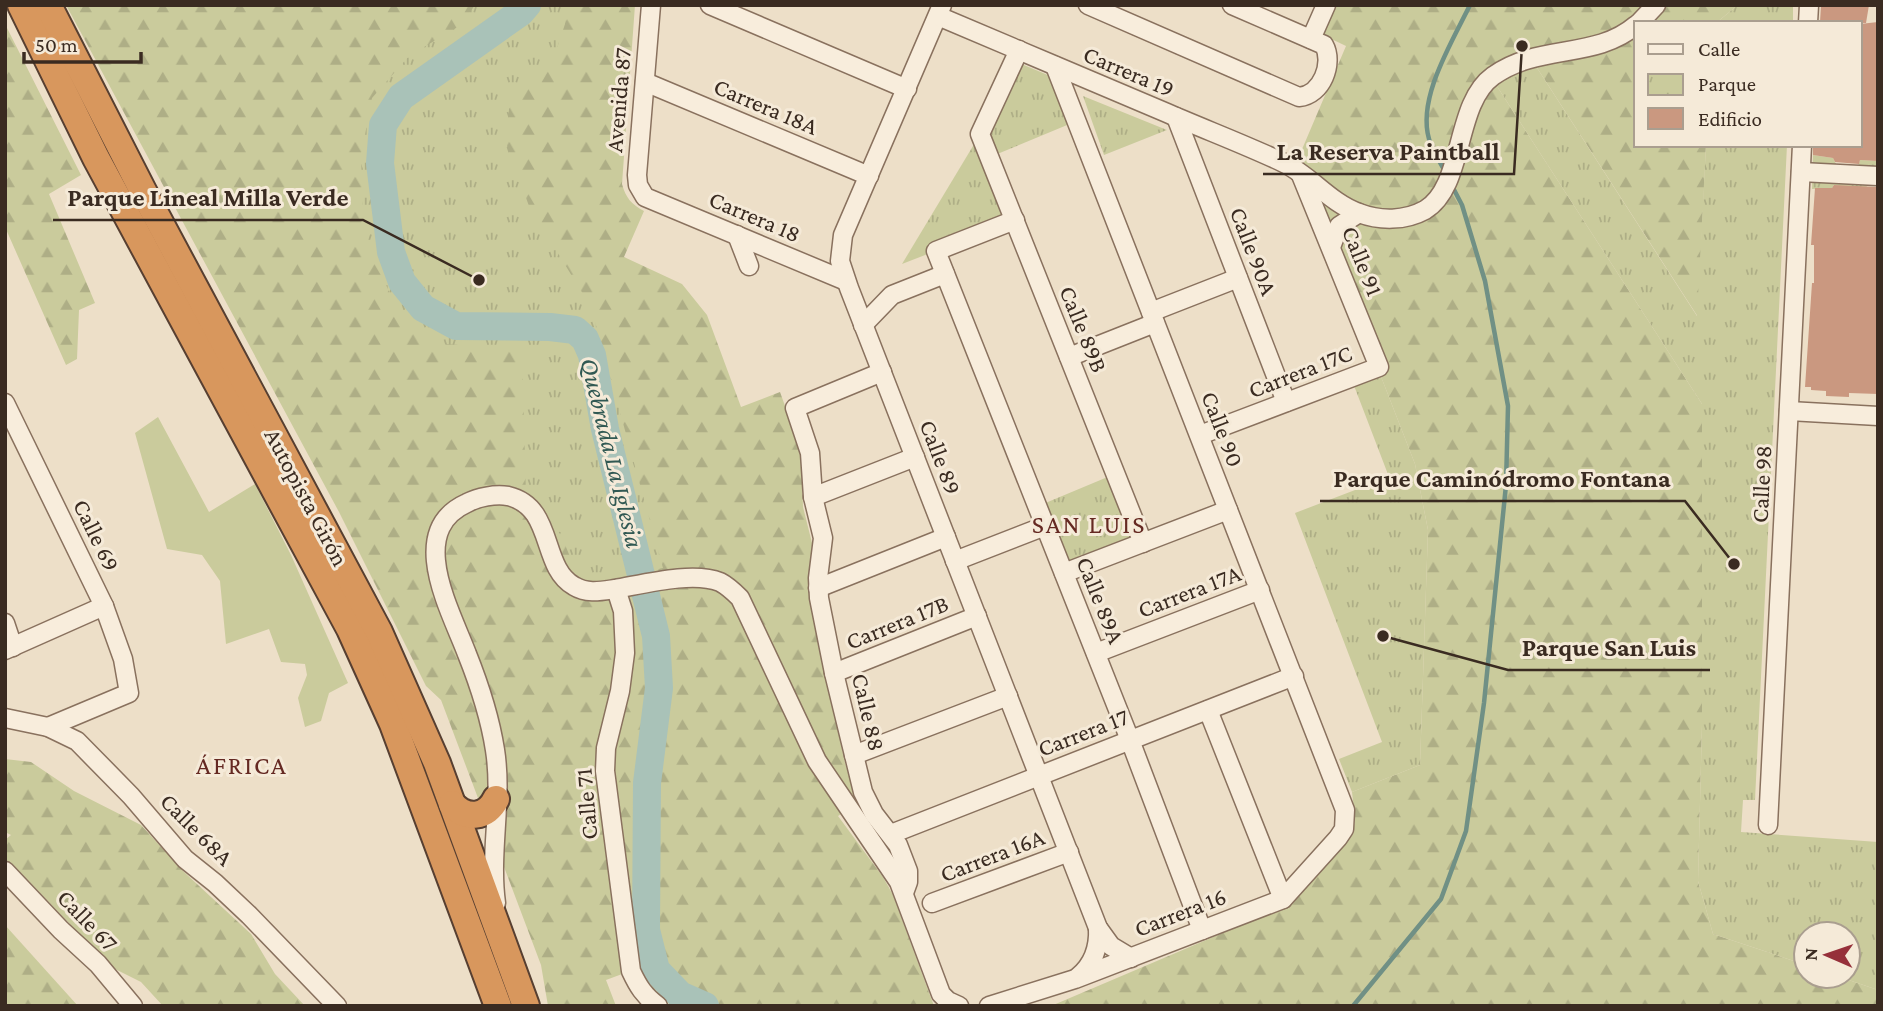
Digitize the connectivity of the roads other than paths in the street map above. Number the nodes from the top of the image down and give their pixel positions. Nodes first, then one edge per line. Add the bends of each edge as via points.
1 (21, 5) edge
2 (48, 5) edge
3 (650, 5) edge
4 (710, 5) edge
5 (1088, 5) edge
6 (1326, 5) edge
7 (1656, 5) edge
8 (1238, 6) edge
9 (940, 11) edge
10 (1641, 21) edge
11 (1634, 26) edge
12 (1311, 39) junction
13 (1019, 50) junction
14 (1055, 66) junction
15 (645, 82) junction
16 (907, 89) junction
17 (1176, 117) junction
18 (1802, 147) edge
19 (1801, 172) junction
20 (1301, 174) junction
21 (869, 176) junction
22 (1878, 177) edge
23 (645, 197) joint
24 (1359, 213) junction
25 (1015, 220) junction
26 (737, 235) junction
27 (1331, 247) junction
28 (749, 266) dead end
29 (945, 274) junction
30 (1238, 278) junction
31 (846, 281) junction
32 (1153, 317) junction
33 (863, 325) junction
34 (1069, 357) junction
35 (1379, 367) joint
36 (882, 372) junction
37 (1286, 402) junction
38 (5, 403) edge
39 (1789, 411) junction
40 (1878, 416) edge
41 (1199, 435) junction
42 (915, 457) junction
43 (813, 497) junction
44 (1228, 510) junction
45 (1045, 526) junction
46 (946, 537) junction
47 (1143, 542) junction
48 (956, 561) junction
49 (1064, 573) junction
50 (623, 587) junction
51 (818, 588) junction
52 (1260, 590) junction
53 (104, 606) junction
54 (977, 616) junction
55 (5, 624) edge
56 (9, 648) edge
57 (1096, 653) junction
58 (834, 673) junction
59 (1294, 676) junction
60 (1008, 696) junction
61 (1208, 710) junction
62 (5, 718) edge
63 (48, 727) junction
64 (1130, 740) junction
65 (854, 755) junction
66 (1039, 775) junction
67 (496, 799) junction
68 (452, 804) junction
69 (1345, 810) joint
70 (1768, 825) dead end
71 (891, 834) junction
72 (1069, 852) junction
73 (472, 862) junction
74 (5, 871) edge
75 (904, 893) junction
76 (458, 899) junction
77 (1283, 899) junction
78 (932, 904) dead end
79 (1098, 928) junction
80 (1202, 930) junction
81 (500, 937) junction
82 (1131, 958) junction
83 (1075, 979) junction
84 (958, 1005) edge
85 (133, 1006) edge
86 (337, 1006) edge
87 (498, 1006) edge
88 (526, 1006) edge
89 (658, 1006) edge
90 (989, 1006) edge

1 - 76 highway, Autopista Girón via 96,158 350,629 388,713
2 - 68 highway, Autopista Girón via 379,632
3 - 15 street, Avenida 87
4 - 16 street
5 - 12 street via 1299,97 1314,93 1328,63 1324,45
6 - 12 street
7 - 10 street
8 - 12 street
9 - 13 street, Carrera 19
9 - 16 street, Calle 89
11 - 24 street via 1603,44 1530,57 1491,77 1471,107 1436,202 1404,218
13 - 14 street, Carrera 19
13 - 25 street, Calle 89B via 980,134
14 - 17 street, Carrera 19
14 - 32 street, Calle 90
15 - 21 street, Carrera 18A
15 - 23 street, Avenida 87 via 637,175
16 - 21 street, Calle 89
17 - 20 street, Carrera 19
17 - 30 street, Calle 90A
18 - 19 street, Calle 98
19 - 22 street
19 - 39 street, Calle 98
20 - 24 street, Carrera 19 via 1342,206
20 - 27 street, Calle 91
21 - 31 street, Calle 89 via 841,245
23 - 26 street, Carrera 18
24 - 27 street via 1339,226
25 - 29 street, Calle 89A via 936,251
25 - 34 street, Calle 89B
26 - 28 street
26 - 31 street, Carrera 18
27 - 35 street, Calle 91
29 - 33 street via 892,295
29 - 45 street, Calle 89A
30 - 32 street
30 - 37 street, Calle 90A
31 - 33 street, Calle 89
32 - 34 street
32 - 41 street, Calle 90
33 - 36 street, Calle 89
34 - 47 street, Calle 89B
35 - 37 street, Carrera 17C
36 - 42 street, Calle 89
36 - 43 street, Calle 88 via 795,408 810,453
37 - 41 street, Carrera 17C
38 - 53 street, Calle 69
39 - 40 street
39 - 70 street, Calle 98
41 - 44 street, Calle 90
42 - 43 street
42 - 46 street, Calle 89
43 - 51 street, Calle 88 via 823,538
44 - 47 street
44 - 52 street, Calle 90
45 - 48 street
45 - 49 street, Calle 89A
46 - 48 street, Calle 89
46 - 51 street
47 - 49 street
48 - 54 street, Calle 89
49 - 57 street, Calle 89A
50 - 67 street via 590,591 572,586 558,569 535,514 519,500 506,496 474,499 449,516 439,533 435,562 491,728
50 - 75 street via 707,579 730,588 740,598 817,761 884,856
50 - 89 street, Calle 71 via 625,653 606,748 607,792 631,971 643,993
51 - 58 street, Calle 88
52 - 57 street, Carrera 17A
52 - 59 street, Calle 90
53 - 56 street
53 - 63 street, Calle 69 via 130,693
54 - 58 street, Carrera 17B
54 - 60 street, Calle 89
55 - 56 street
57 - 64 street, Calle 89A
58 - 65 street, Calle 88
59 - 61 street, Carrera 17
59 - 69 street, Calle 90
60 - 65 street
60 - 66 street, Calle 89
61 - 64 street, Carrera 17
61 - 77 street
62 - 63 street, Calle 68A
63 - 86 street, Calle 68A via 77,741 97,759 185,859 249,915
64 - 66 street, Carrera 17
64 - 80 street, Calle 89A
65 - 71 street, Calle 88 via 868,803
66 - 71 street, Carrera 17
66 - 72 street, Calle 89
67 - 68 highway via 488,810 475,815 462,813
67 - 73 street via 489,829
67 - 81 street via 493,873
68 - 73 highway, Autopista Girón
69 - 77 street, Carrera 16 via 1344,829 1338,838
71 - 75 street, Calle 88 via 908,871
72 - 78 street, Carrera 16A
72 - 79 street, Calle 89
73 - 76 street
73 - 81 highway, Autopista Girón
74 - 85 street, Calle 67
75 - 84 street, Calle 88 via 934,982 941,994
76 - 87 highway, Autopista Girón
77 - 80 street, Carrera 16
79 - 82 street, Calle 89 via 1111,946
79 - 83 street via 1094,957
80 - 82 street, Carrera 16
81 - 88 highway, Autopista Girón
82 - 83 street, Carrera 16
83 - 90 street, Carrera 16

